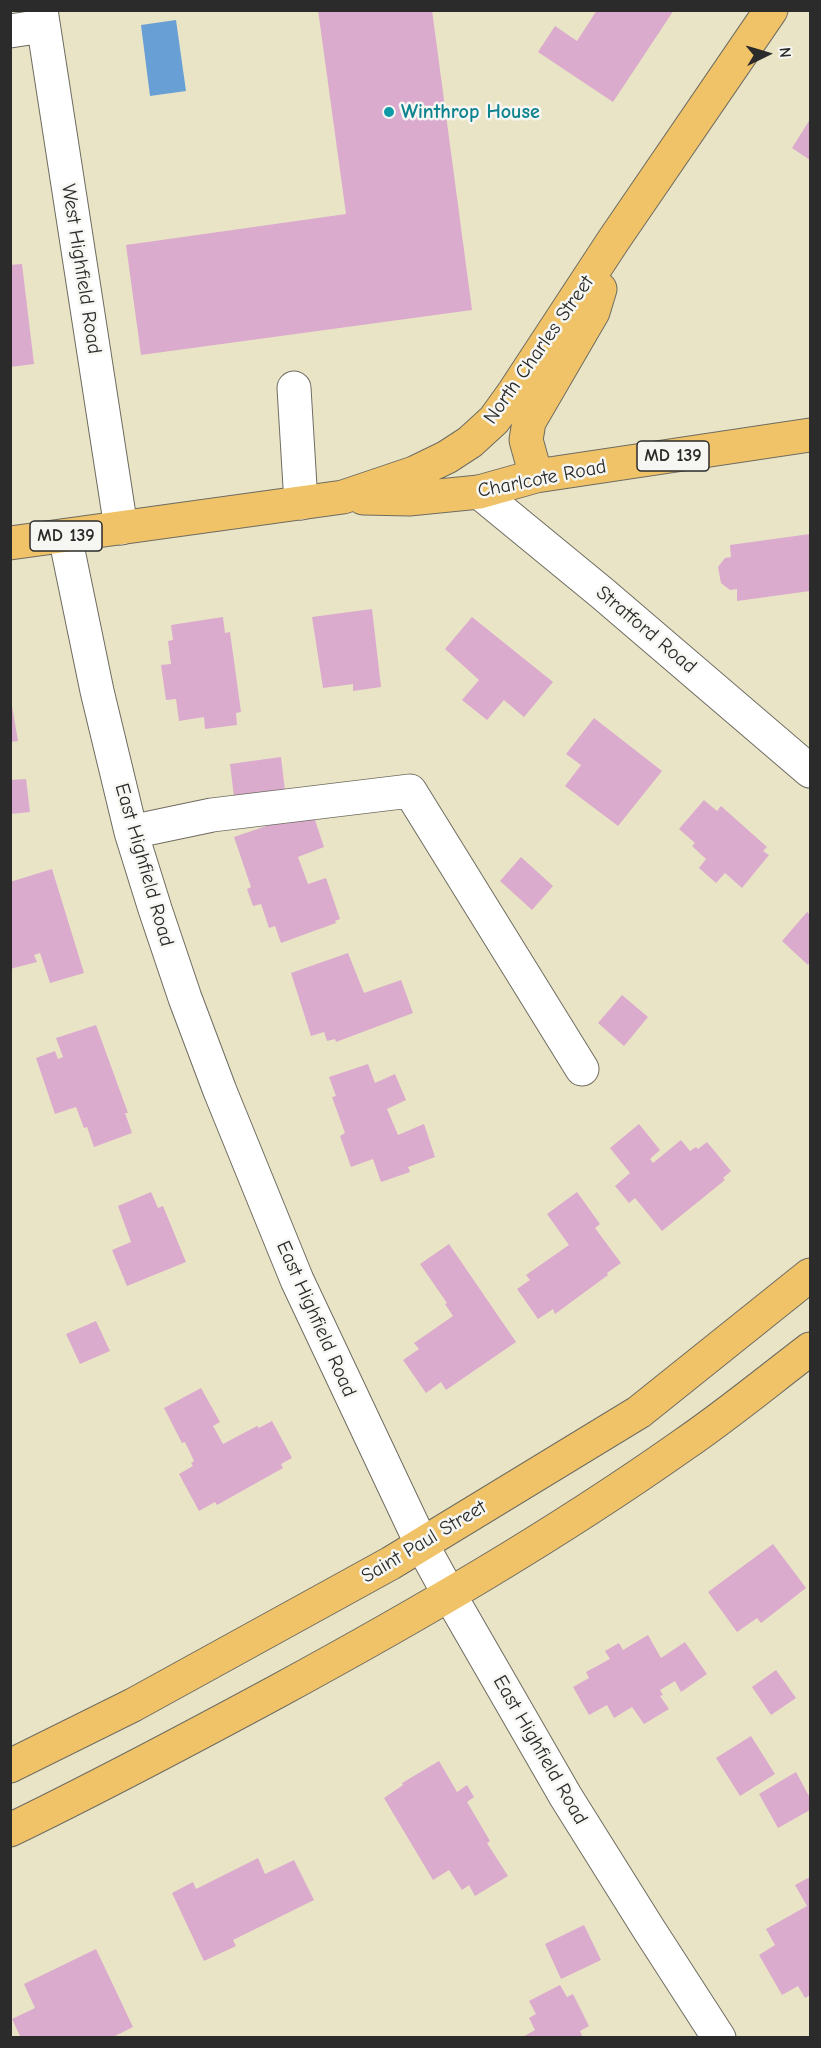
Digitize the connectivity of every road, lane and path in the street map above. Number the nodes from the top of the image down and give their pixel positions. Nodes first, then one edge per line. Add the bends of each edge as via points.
1 (771, 10) edge
2 (42, 18) edge
3 (10, 31) edge
4 (613, 241) junction
5 (294, 388) dead end
6 (810, 435) edge
7 (536, 476) junction
8 (479, 492) junction
9 (343, 497) junction
10 (301, 503) junction
11 (121, 528) junction
12 (65, 536) junction
13 (10, 543) edge
14 (810, 771) edge
15 (131, 832) junction
16 (582, 1069) dead end
17 (810, 1275) edge
18 (810, 1348) edge
19 (422, 1545) junction
20 (449, 1594) junction
21 (10, 1766) edge
22 (10, 1830) edge
23 (719, 2037) edge

1 - 4 main road, North Charles Street / MD 139
2 - 3 street
2 - 11 street, West Highfield Road
4 - 7 main road via 593,312 529,422 526,440
4 - 9 main road, North Charles Street / MD 139 via 486,428 447,457 423,469
5 - 10 street
6 - 7 main road, Charlcote Road / MD 139
7 - 8 main road, Charlcote Road / MD 139
8 - 9 main road, Charlcote Road / MD 139 via 409,499
8 - 14 street, Stratford Road
9 - 10 main road, North Charles Street / MD 139
10 - 11 main road, North Charles Street / MD 139
11 - 12 main road, North Charles Street / MD 139
12 - 13 main road, North Charles Street / MD 139
12 - 15 street, East Highfield Road
15 - 16 street via 212,815 410,791
15 - 19 street, East Highfield Road via 185,998 257,1184 297,1280
17 - 19 main road, Saint Paul Street via 639,1412
18 - 20 main road via 685,1444 589,1509
19 - 20 street, East Highfield Road
19 - 21 main road, Saint Paul Street via 133,1705
20 - 22 main road via 256,1703
20 - 23 street, East Highfield Road via 566,1797

